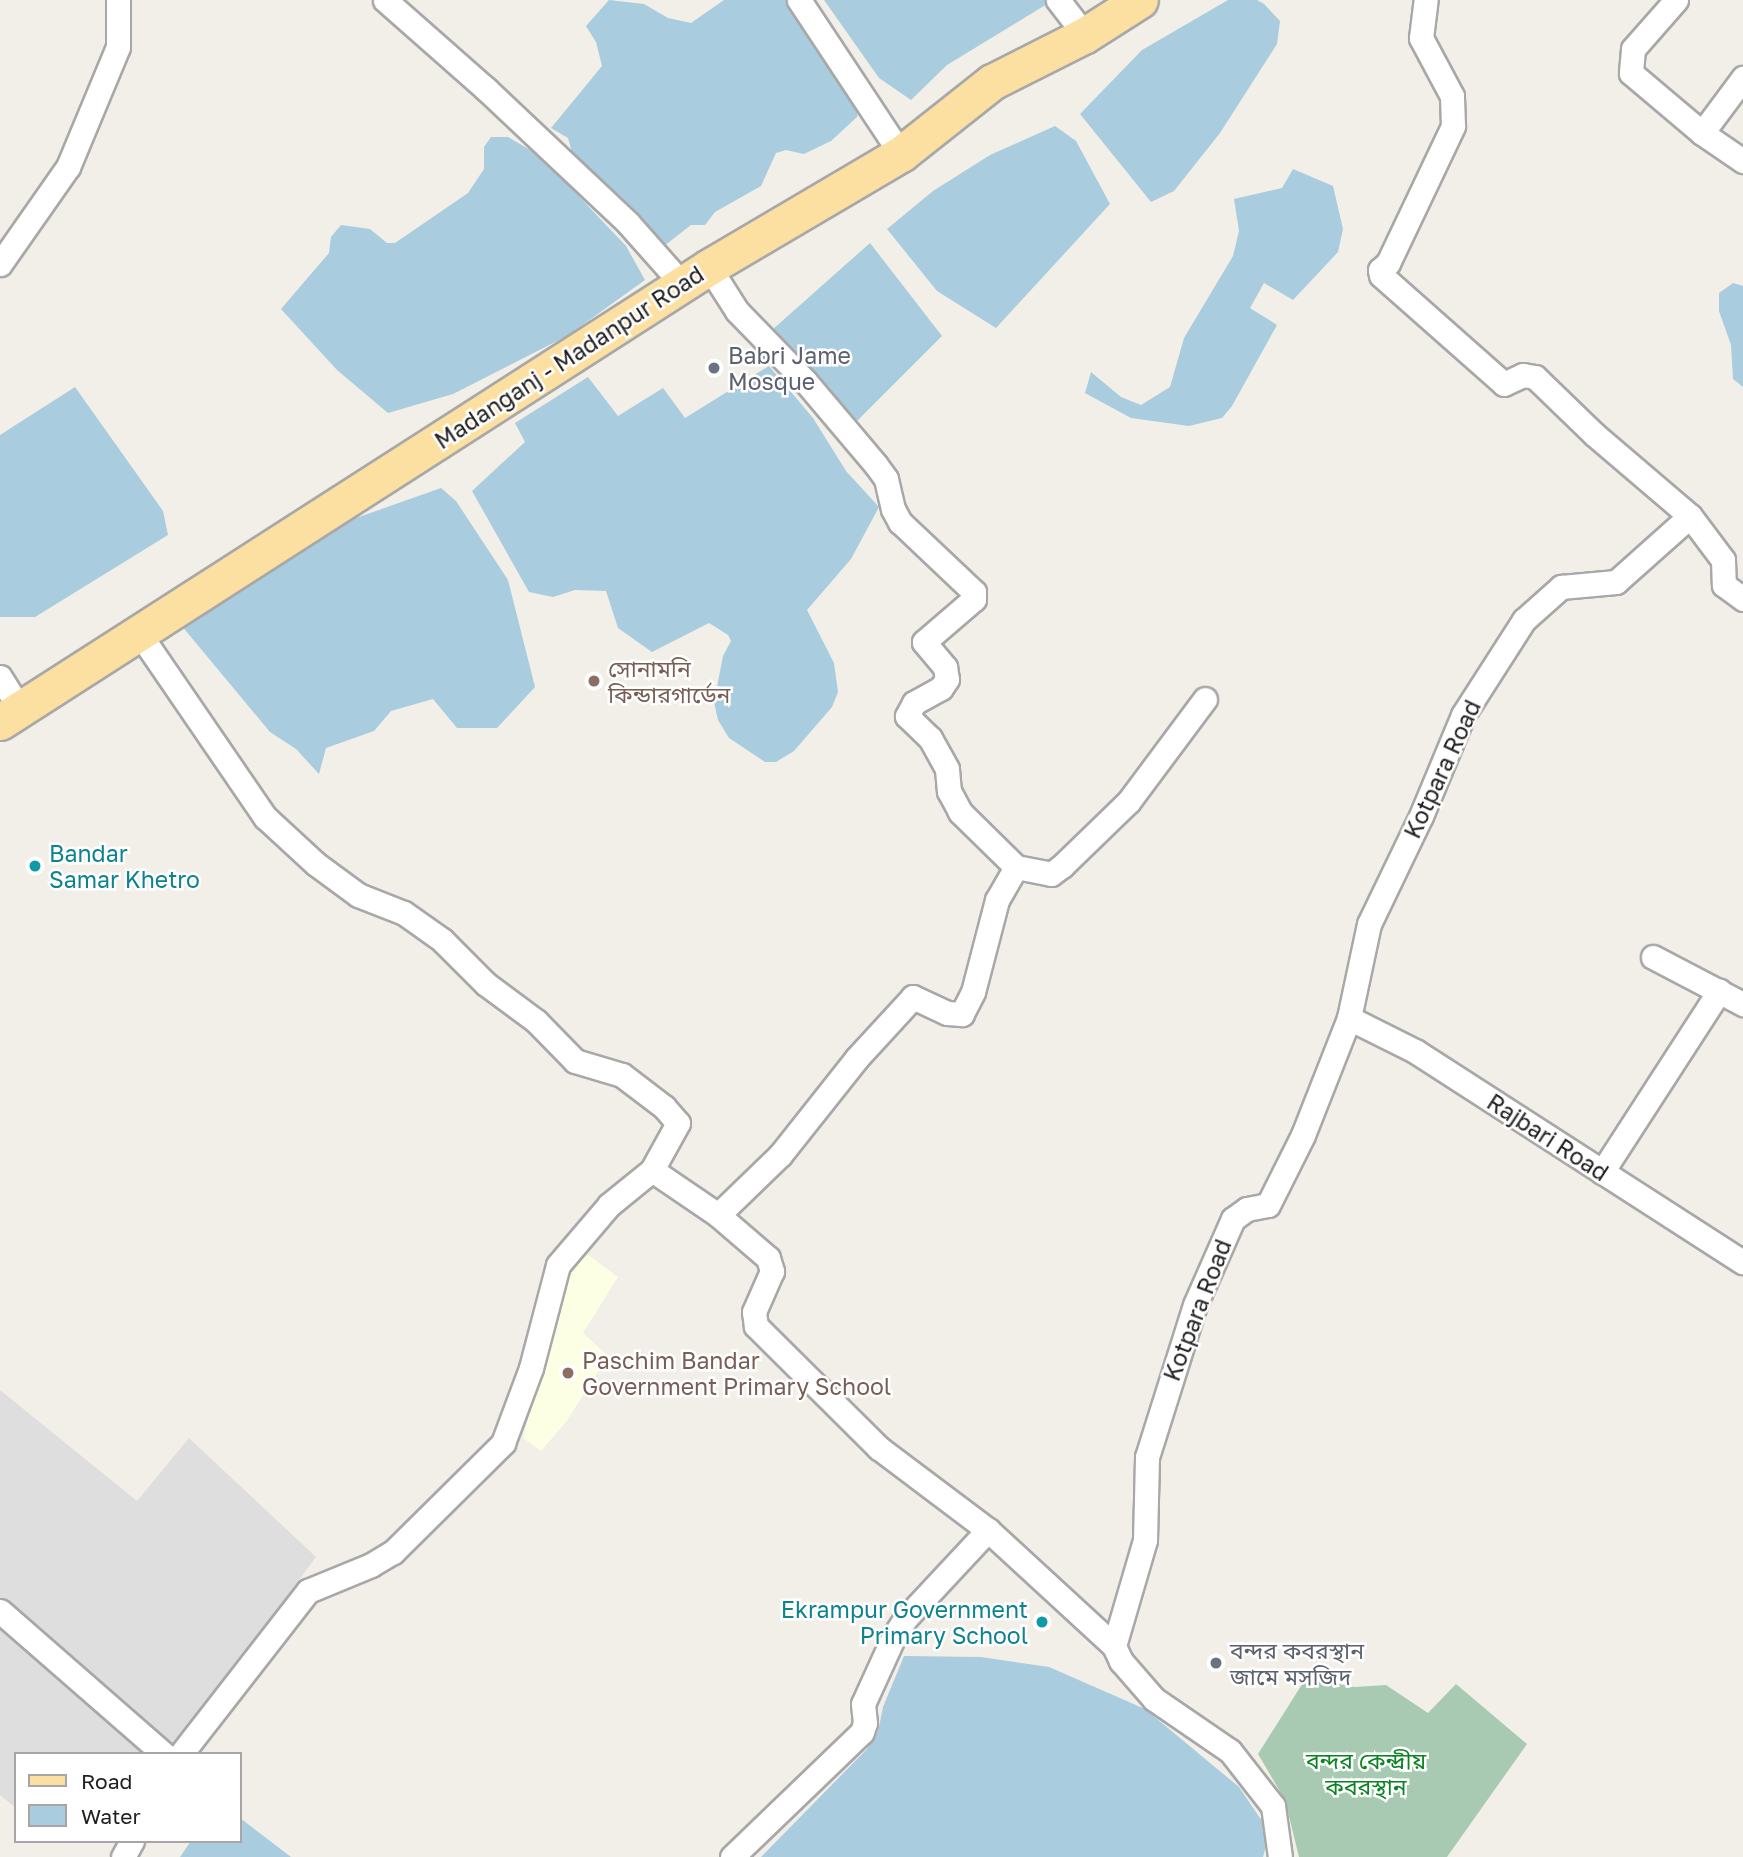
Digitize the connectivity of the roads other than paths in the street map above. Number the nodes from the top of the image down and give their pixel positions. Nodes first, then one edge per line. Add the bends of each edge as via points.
1 (118, 0) edge
2 (385, 0) edge
3 (799, 0) edge
4 (1058, 0) edge
5 (1140, 0) edge
6 (1426, 0) edge
7 (1676, 0) edge
8 (1085, 35) junction
9 (1743, 78) edge
10 (1702, 133) junction
11 (901, 154) junction
12 (1743, 161) edge
13 (0, 264) edge
14 (696, 276) junction
15 (1690, 516) junction
16 (1743, 598) edge
17 (139, 634) junction
18 (0, 677) edge
19 (1205, 699) dead end
20 (10, 715) edge
21 (1016, 867) junction
22 (1653, 957) dead end
23 (1719, 991) junction
24 (1743, 1003) edge
25 (1349, 1018) junction
26 (652, 1170) junction
27 (1602, 1172) junction
28 (718, 1215) junction
29 (1743, 1262) edge
30 (988, 1530) junction
31 (0, 1611) edge
32 (1114, 1646) junction
33 (162, 1752) edge
34 (183, 1752) edge
35 (732, 1857) edge
36 (1280, 1857) edge

1 - 13 street via 118,47 68,167
2 - 14 street via 628,223
3 - 11 street
4 - 8 street
5 - 8 main road, Madanganj - Madanpur Road
6 - 15 street via 1421,38 1452,96 1453,126 1381,275 1504,384 1523,375 1535,377
7 - 10 street via 1633,49 1631,73
8 - 11 main road, Madanganj - Madanpur Road via 992,82
9 - 10 street
10 - 12 street
11 - 14 main road, Madanganj - Madanpur Road
14 - 17 main road, Madanganj - Madanpur Road
14 - 21 street via 805,381 887,479 900,523 974,592 974,598 924,642 944,667 947,679 941,688 914,703 907,716 930,738 947,769 948,792 960,812
15 - 16 street via 1723,560 1724,585
15 - 25 street, Kotpara Road via 1616,582 1561,587 1524,620 1463,715 1370,924
17 - 20 main road, Madanganj - Madanpur Road
17 - 26 street via 265,817 316,864 358,895 404,913 442,940 575,1061 622,1075 664,1107 678,1123
18 - 20 street
19 - 21 street via 1129,801 1062,866 1051,874
21 - 28 street via 997,900 973,992 962,1014 947,1013 913,997 857,1058 780,1155
22 - 23 street
23 - 24 street
23 - 27 street
25 - 27 street, Rajbari Road via 1415,1051
25 - 32 street, Kotpara Road via 1303,1135 1268,1205 1247,1209 1233,1219 1195,1305 1147,1457 1145,1540
26 - 28 street
26 - 34 street via 609,1205 558,1265 531,1368 503,1443 393,1552 308,1591
27 - 29 street, Rajbari Road
28 - 30 street via 768,1258 772,1271 754,1312 756,1326 766,1338 880,1448
30 - 32 street
30 - 35 street via 894,1636 863,1704 862,1732
31 - 33 street
32 - 36 street via 1154,1699 1230,1751 1255,1779 1273,1806

